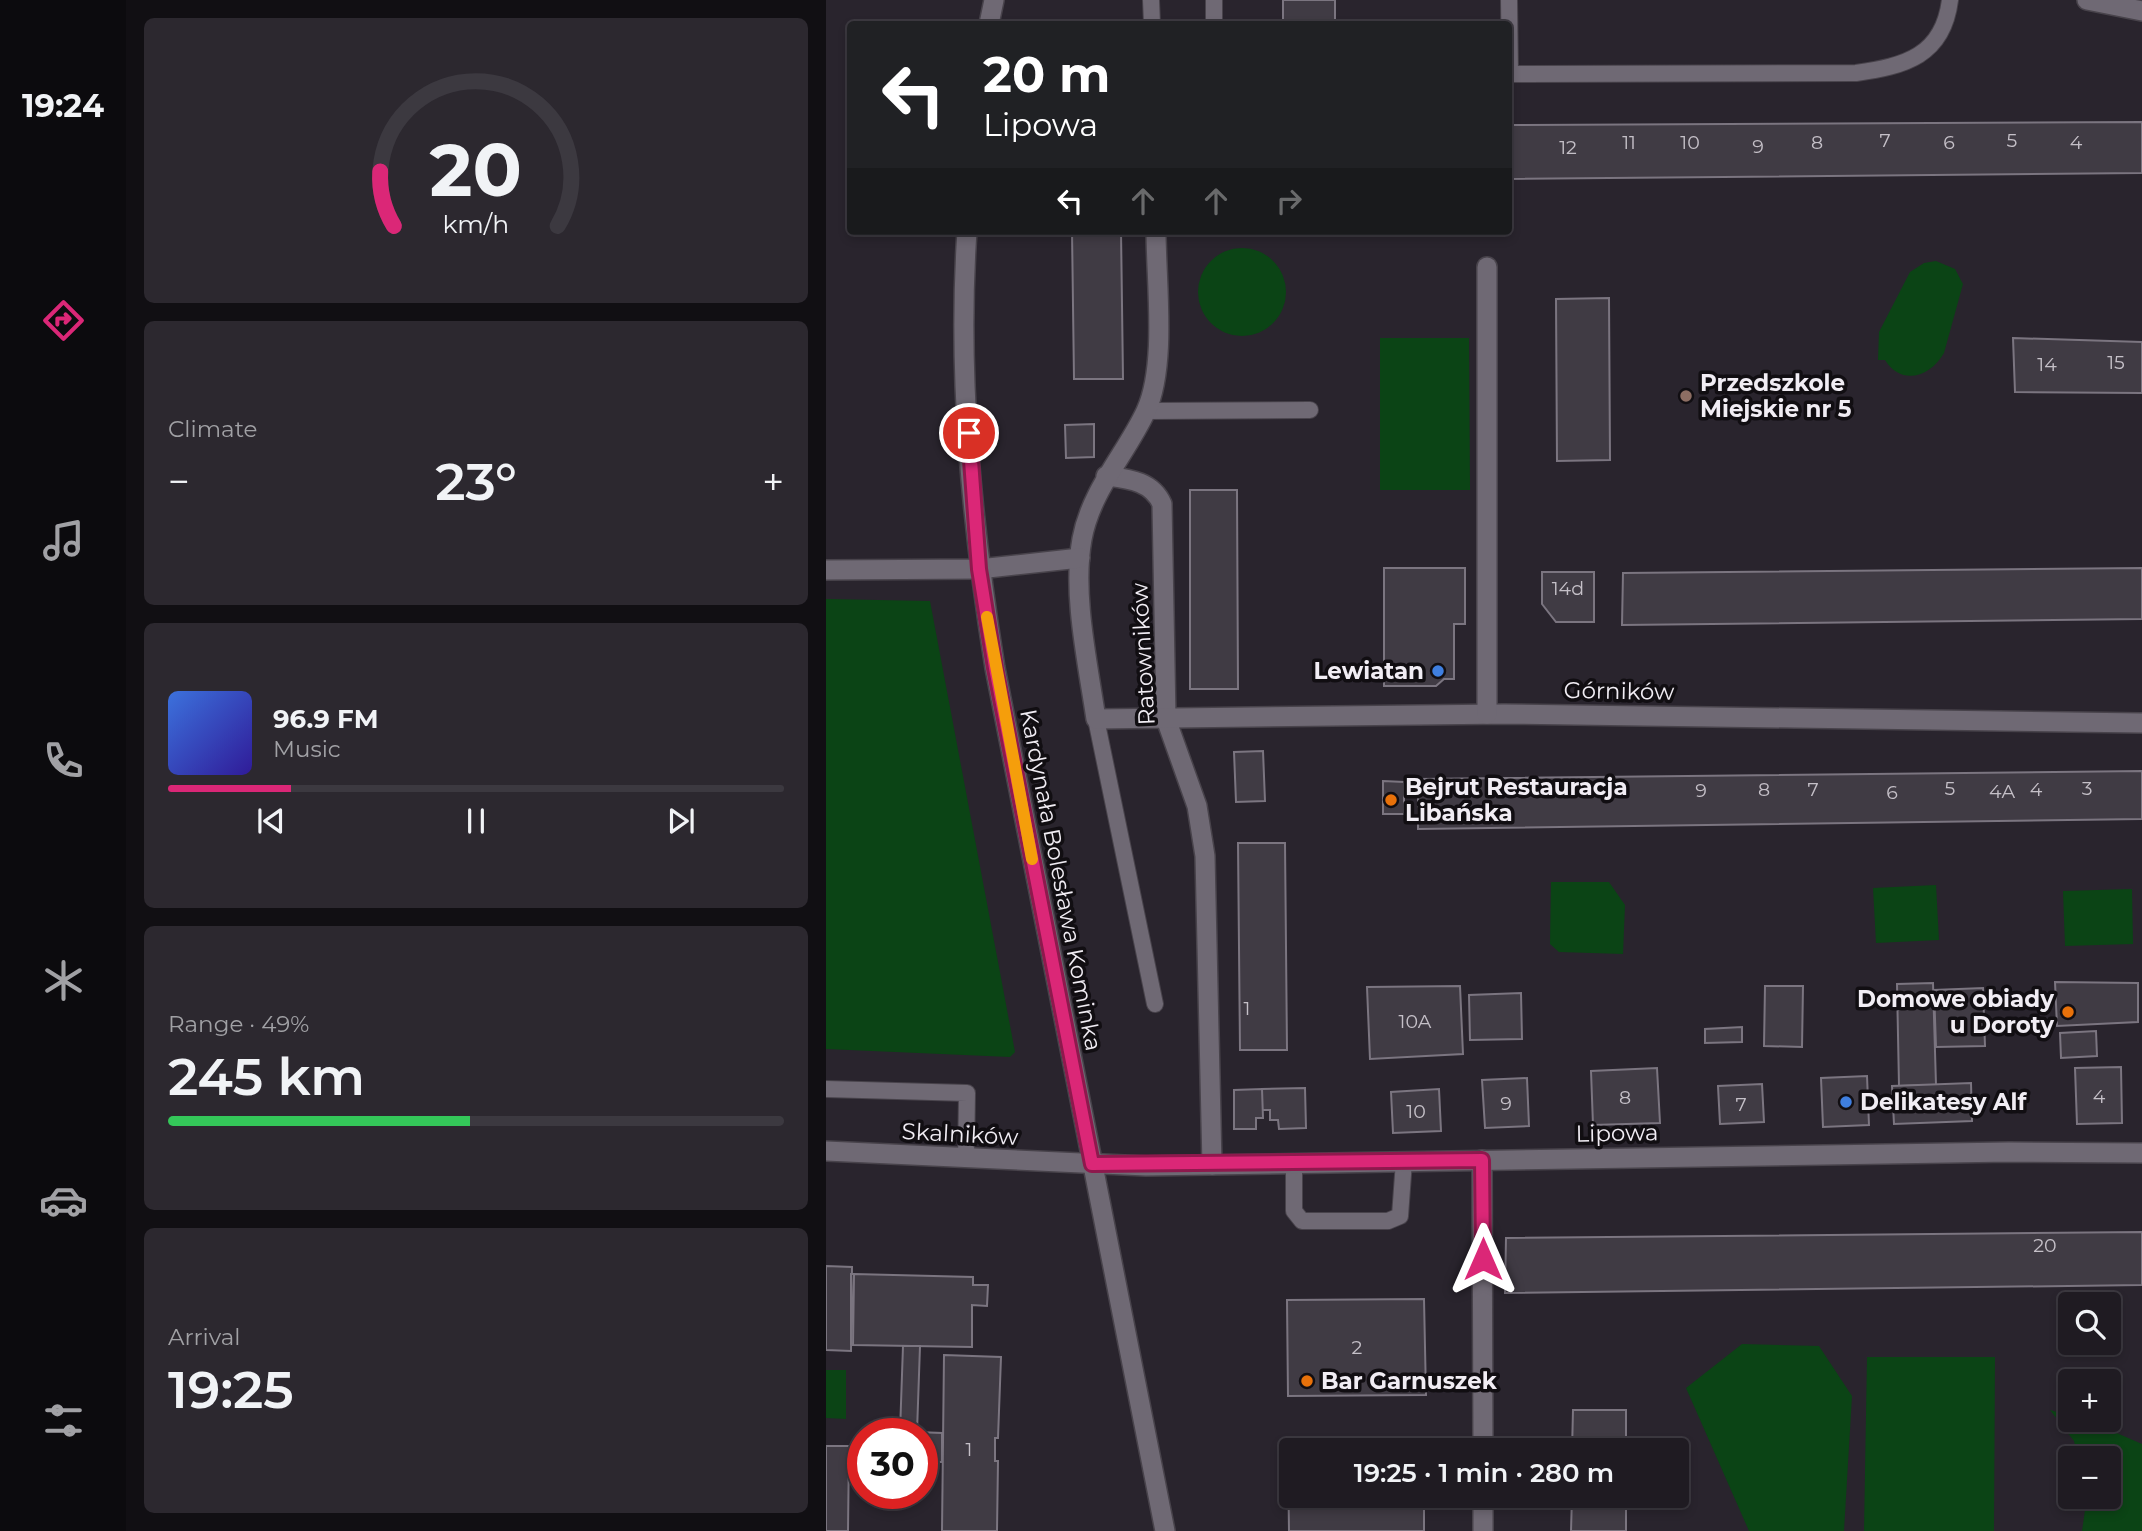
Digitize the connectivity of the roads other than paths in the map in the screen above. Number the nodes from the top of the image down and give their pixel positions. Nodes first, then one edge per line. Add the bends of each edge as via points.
1 (994, 0) edge
2 (1151, 0) edge
3 (1214, 0) edge
4 (1509, 0) edge
5 (1950, 0) edge
6 (2087, 0) edge
7 (2142, 11) edge
8 (990, 21) edge
9 (1152, 21) edge
10 (1214, 21) edge
11 (1509, 21) edge
12 (1512, 74) edge
13 (967, 235) edge
14 (1156, 235) edge
15 (1488, 267) dead end
16 (1310, 410) dead end
17 (1146, 411) junction
18 (1106, 476) junction
19 (1080, 558) junction
20 (979, 569) junction
21 (826, 570) edge
22 (1488, 714) junction
23 (1096, 719) junction
24 (1166, 719) junction
25 (2142, 723) edge
26 (1155, 1004) dead end
27 (826, 1089) edge
28 (826, 1151) edge
29 (2142, 1153) edge
30 (966, 1159) junction
31 (1482, 1160) junction
32 (1404, 1161) junction
33 (1294, 1163) junction
34 (1092, 1164) junction
35 (1212, 1165) junction
36 (1483, 1438) edge
37 (1483, 1508) edge
38 (1166, 1531) edge
39 (1483, 1531) edge

1 - 8 street
2 - 9 lane
3 - 10 lane
4 - 11 lane
5 - 12 lane via 1938,37 1923,53 1898,67 1856,74
6 - 7 street
13 - 20 street, Kardynała Bolesława Kominka via 967,412
14 - 17 street via 1157,369
15 - 22 street
16 - 17 lane
17 - 18 street
18 - 19 street via 1086,522
18 - 24 street, Ratowników via 1144,484 1157,492 1162,504
19 - 20 street
19 - 23 street via 1083,629
20 - 21 street
20 - 34 street, Kardynała Bolesława Kominka
22 - 24 street, Górników
22 - 25 street, Górników
23 - 24 street, Górników
23 - 26 lane
24 - 35 street, Ratowników via 1197,806 1204,846
27 - 30 lane via 967,1093
28 - 30 street, Skalników
29 - 31 street, Lipowa
30 - 34 street, Skalników
31 - 32 street, Lipowa
31 - 36 street
32 - 33 street, Lipowa
32 - 33 lane via 1403,1208 1400,1216 1388,1222 1303,1221 1294,1211
33 - 35 street, Lipowa
34 - 35 street, Lipowa
34 - 38 street, Kardynała Bolesława Kominka
37 - 39 street

